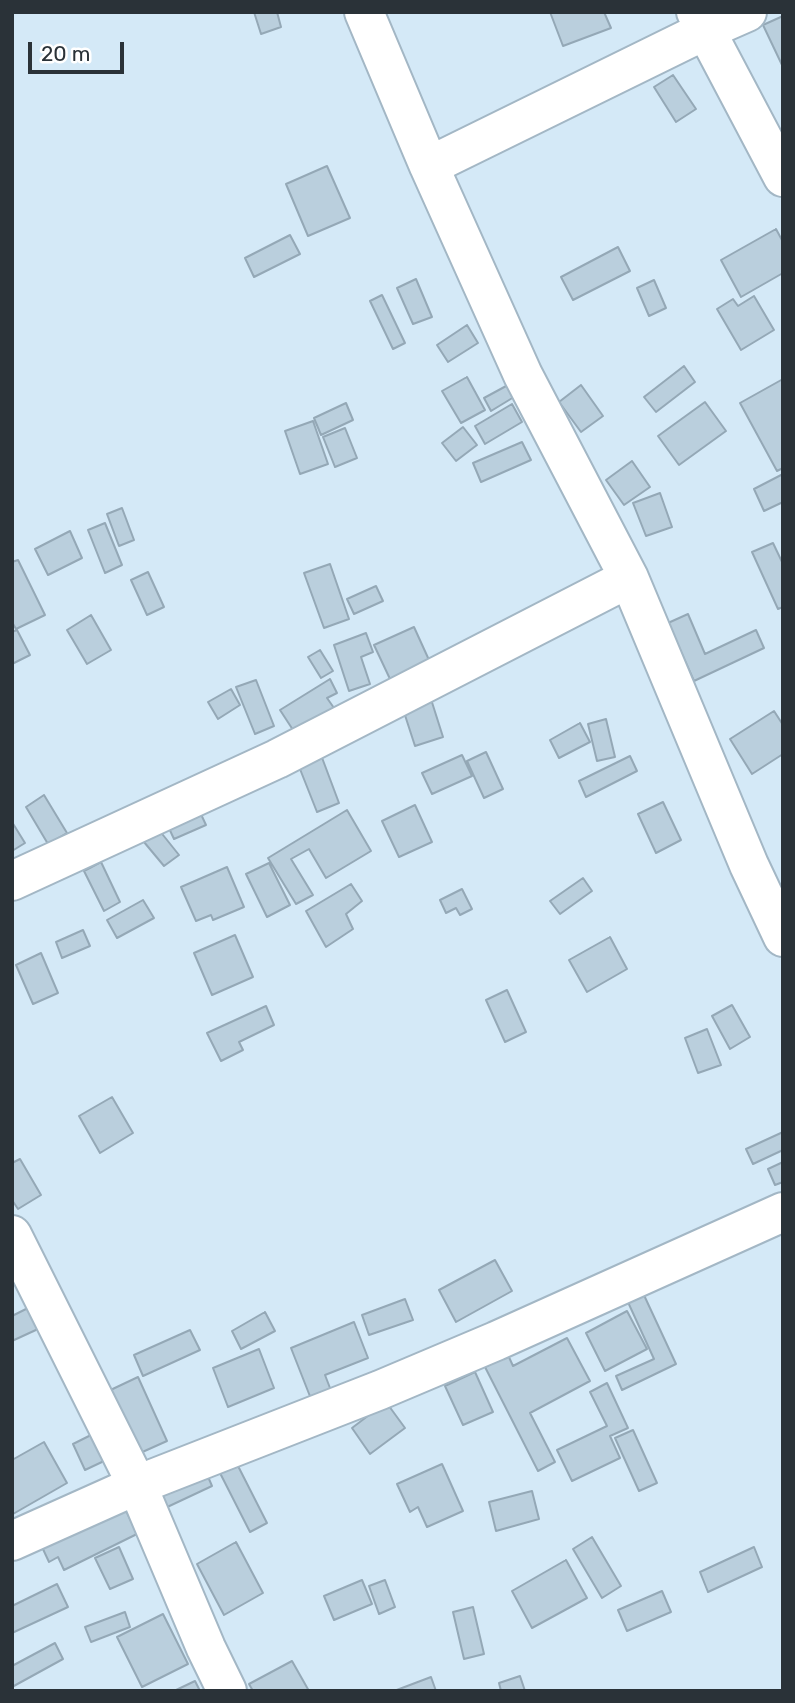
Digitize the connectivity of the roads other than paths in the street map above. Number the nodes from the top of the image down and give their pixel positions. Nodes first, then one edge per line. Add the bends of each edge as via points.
1 (363, 12) edge
2 (747, 12) edge
3 (701, 21) edge
4 (429, 166) junction
5 (783, 177) edge
6 (629, 578) junction
7 (12, 881) edge
8 (783, 937) edge
9 (783, 1212) edge
10 (12, 1235) edge
11 (137, 1485) junction
12 (12, 1541) edge
13 (227, 1691) edge

1 - 4 street
2 - 3 street
3 - 4 street
3 - 5 street
4 - 6 street via 523,375
6 - 7 street via 277,759
6 - 8 street
9 - 11 street via 458,1358
10 - 11 street
11 - 12 street
11 - 13 street

